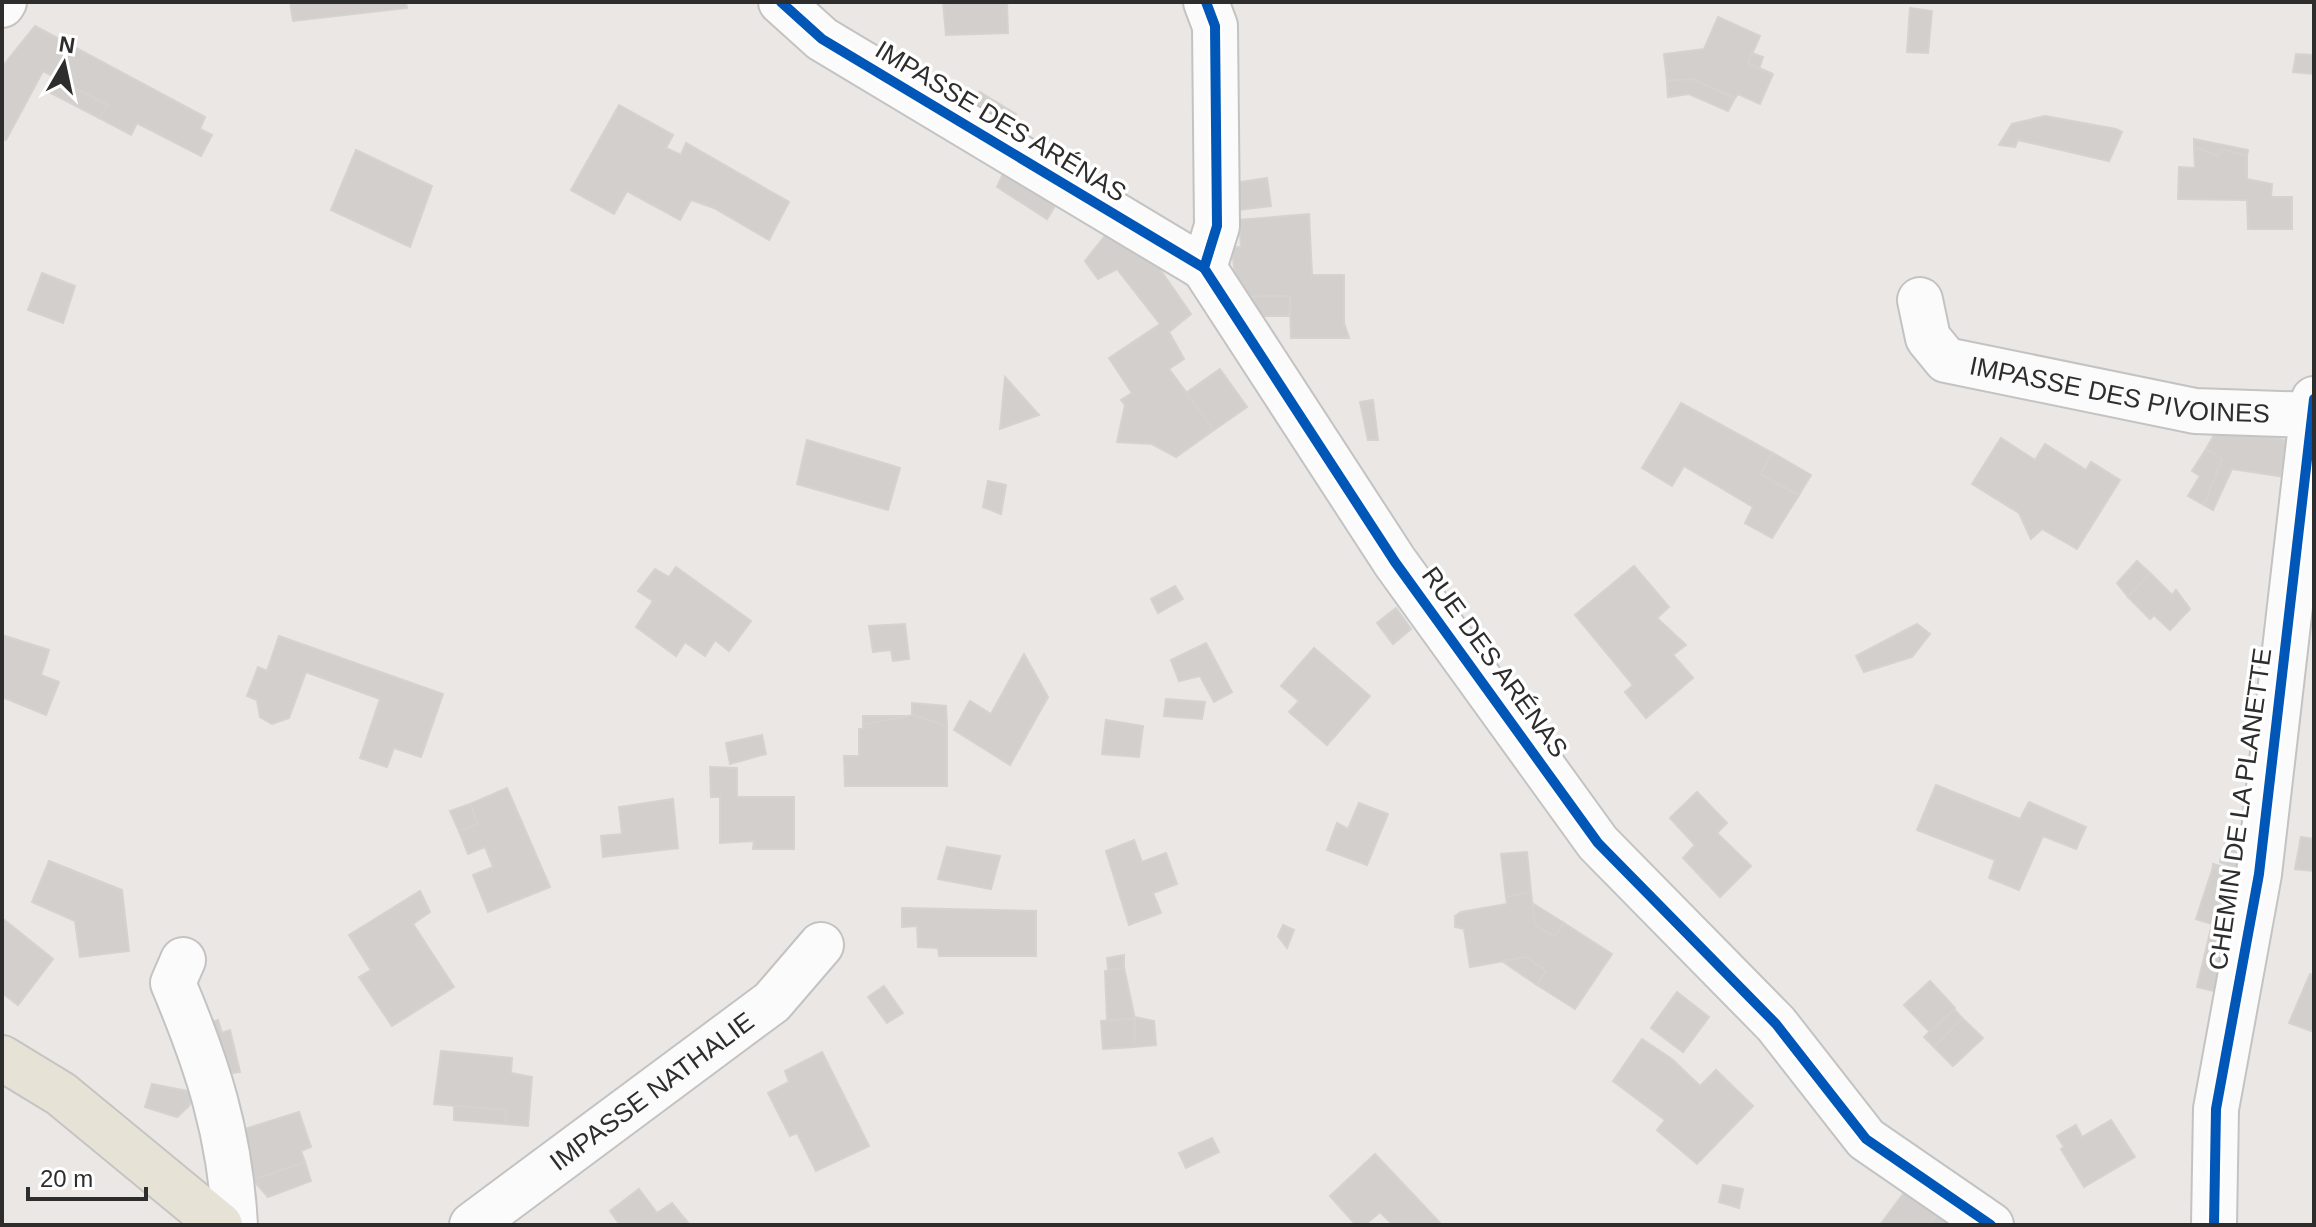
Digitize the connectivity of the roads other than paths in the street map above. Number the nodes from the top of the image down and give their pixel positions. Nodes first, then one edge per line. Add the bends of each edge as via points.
1 (781, 2) edge
2 (1206, 2) edge
3 (1204, 268) junction
4 (1920, 300) dead end
5 (2313, 407) edge
6 (821, 945) dead end
7 (183, 960) dead end
8 (2, 1058) edge
9 (220, 1225) edge
10 (235, 1225) edge
11 (472, 1225) edge
12 (1991, 1225) edge
13 (2214, 1225) edge

1 - 3 street, IMPASSE DES ARÉNAS via 822,39
2 - 3 street via 1215,26 1217,226
3 - 12 street, RUE DES ARÉNAS via 1395,562 1598,843 1776,1024 1866,1139
4 - 5 street, IMPASSE DES PIVOINES via 1928,338 1946,360 2195,411
5 - 13 street, CHEMIN DE LA PLANETTE via 2259,874 2216,1109
6 - 11 street, IMPASSE NATHALIE via 772,1002
7 - 10 street via 173,983 208,1067 232,1167
8 - 9 main road via 61,1094

